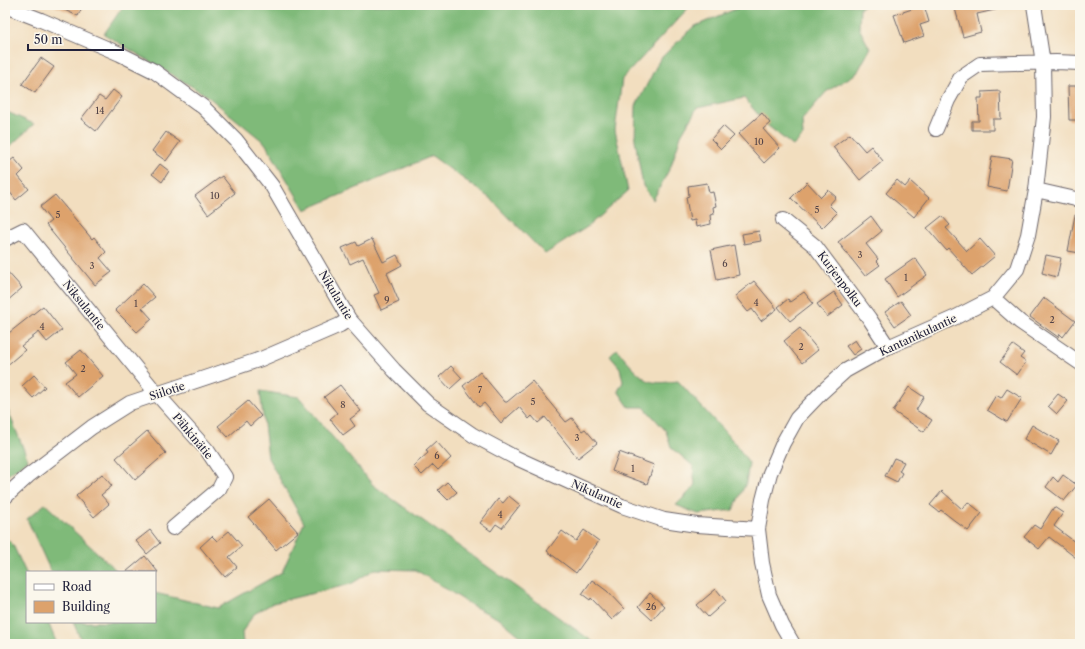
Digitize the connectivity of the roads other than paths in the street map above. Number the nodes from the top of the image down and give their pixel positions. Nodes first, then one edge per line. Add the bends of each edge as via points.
1 (1034, 5) edge
2 (5, 6) edge
3 (1043, 63) junction
4 (1080, 63) edge
5 (936, 129) dead end
6 (1036, 190) junction
7 (1080, 200) edge
8 (783, 220) dead end
9 (5, 238) edge
10 (993, 298) junction
11 (348, 319) junction
12 (888, 347) junction
13 (1080, 363) edge
14 (157, 394) junction
15 (5, 497) edge
16 (173, 528) dead end
17 (758, 529) junction
18 (794, 644) edge

1 - 3 street, Kantanikulantie
2 - 11 street, Nikulantie via 154,71 203,107 236,140 272,186
3 - 4 street
3 - 5 street via 980,64 961,77
3 - 6 street, Kantanikulantie via 1044,117
6 - 7 street
6 - 10 street, Kantanikulantie via 1028,235 1017,270
8 - 12 street, Kurjenpolku via 815,246
9 - 14 street, Niksulantie via 23,230
10 - 12 street, Kantanikulantie
10 - 13 street via 1020,322
11 - 14 street, Siilotie via 340,325 261,359
11 - 17 street, Nikulantie via 428,404 474,435 514,457 622,506 664,520
12 - 17 street, Kantanikulantie via 845,371 798,418 783,442 770,473 762,500
14 - 15 street, Siilotie via 130,403 92,427
14 - 16 street, Pähkinätie via 207,450 225,477 215,493
17 - 18 street, Kantanikulantie via 769,595 782,625

